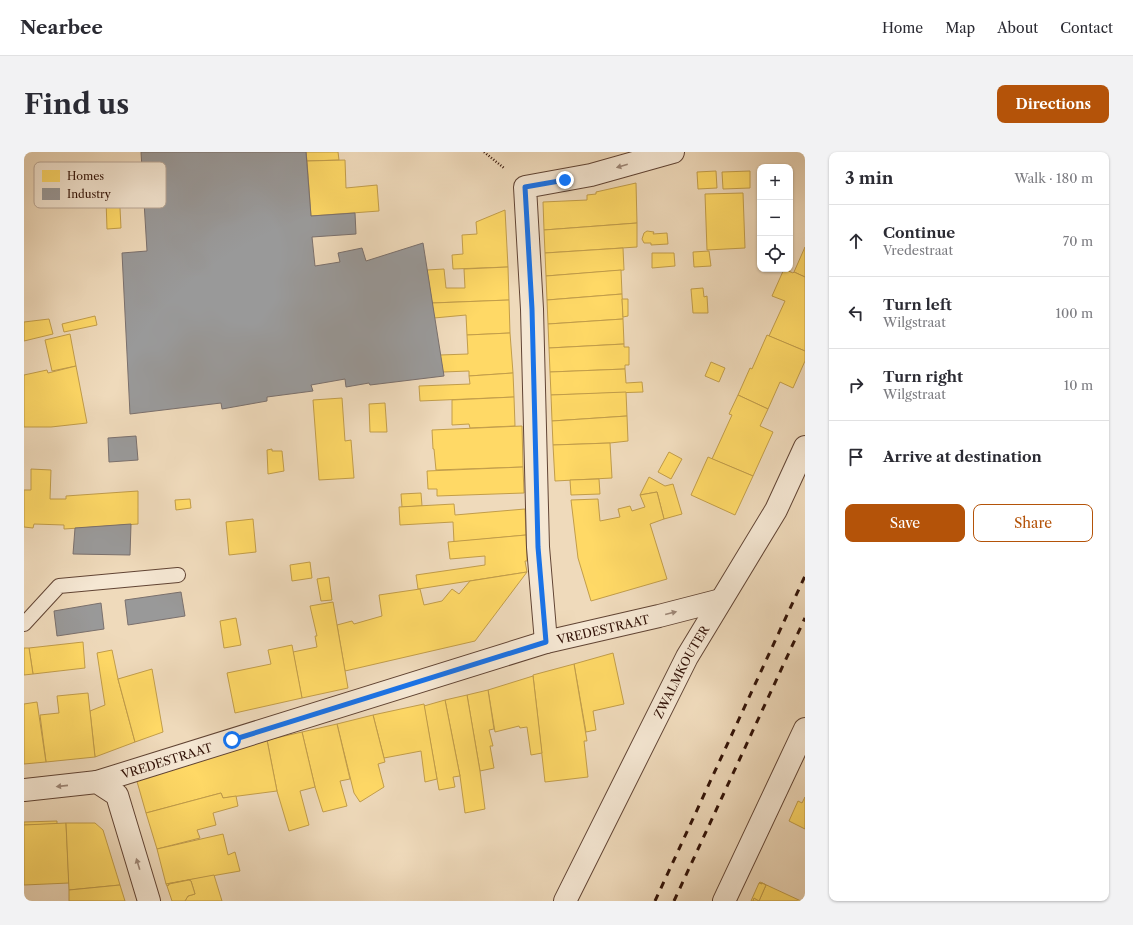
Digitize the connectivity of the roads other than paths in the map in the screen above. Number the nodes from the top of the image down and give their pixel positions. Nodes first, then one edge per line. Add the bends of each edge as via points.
1 (673, 152) edge
2 (805, 447) edge
3 (178, 575) dead end
4 (721, 600) junction
5 (24, 624) edge
6 (546, 642) junction
7 (805, 729) edge
8 (97, 782) junction
9 (24, 790) edge
10 (149, 901) edge
11 (565, 901) edge
12 (724, 901) edge

1 -> 6 street via 592,175 525,187 532,309 538,547
2 - 4 street, ZWALMKOUTER via 776,510
3 - 5 lane via 59,586
6 -> 4 street, VREDESTRAAT
4 - 11 street, ZWALMKOUTER via 686,657
6 - 8 street, VREDESTRAAT
7 - 12 street
8 -> 9 street, VREDESTRAAT
10 -> 8 street via 117,795

